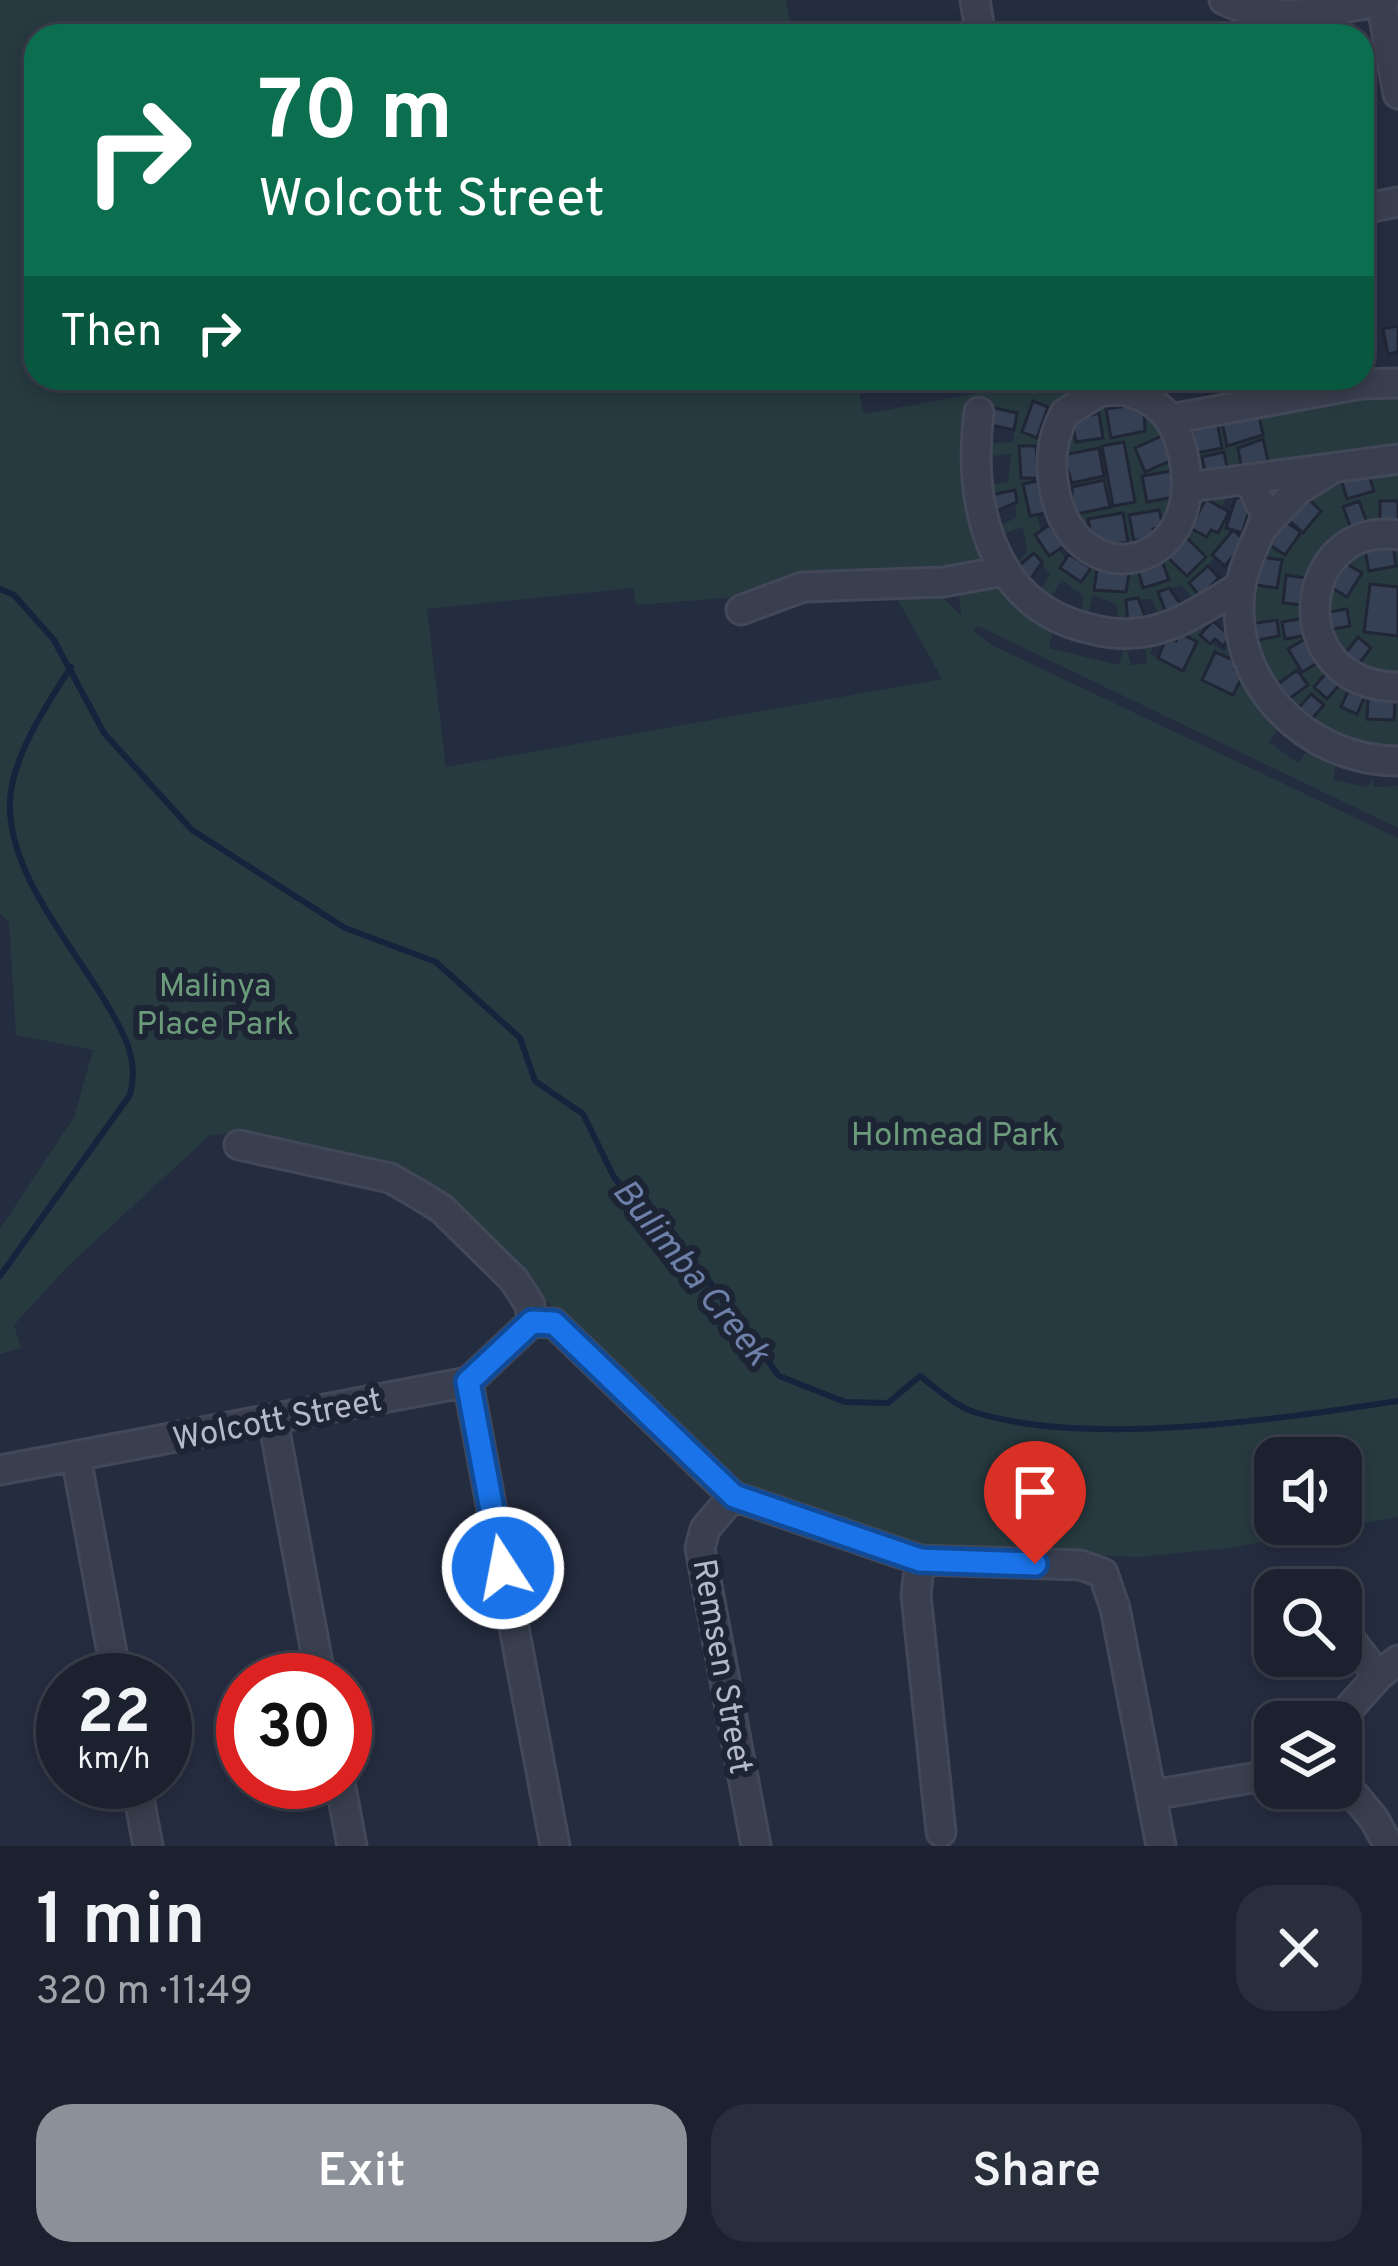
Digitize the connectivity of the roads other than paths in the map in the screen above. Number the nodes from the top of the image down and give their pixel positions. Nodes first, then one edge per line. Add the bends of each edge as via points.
1 (1224, 0) edge
2 (1382, 0) edge
3 (1398, 94) edge
4 (1328, 390) edge
5 (979, 412) dead end
6 (1171, 419) junction
7 (1398, 459) edge
8 (1337, 465) junction
9 (1249, 480) junction
10 (1189, 487) junction
11 (1263, 527) junction
12 (1398, 535) edge
13 (1004, 571) junction
14 (1241, 586) junction
15 (741, 610) dead end
16 (1398, 687) edge
17 (1398, 761) edge
18 (238, 1145) dead end
19 (532, 1322) junction
20 (468, 1382) junction
21 (273, 1420) junction
22 (76, 1457) junction
23 (0, 1470) edge
24 (734, 1496) junction
25 (920, 1560) junction
26 (1362, 1645) edge
27 (112, 1653) edge
28 (316, 1653) edge
29 (1388, 1668) edge
30 (1357, 1701) edge
31 (1254, 1778) edge
32 (1152, 1795) junction
33 (1362, 1808) edge
34 (141, 1809) edge
35 (345, 1809) edge
36 (941, 1832) dead end
37 (148, 1846) edge
38 (352, 1846) edge
39 (555, 1846) edge
40 (756, 1846) edge
41 (1161, 1846) edge
42 (1389, 1846) edge

1 - 2 street via 1271,15
2 - 3 street
4 - 6 street
5 - 13 street via 979,511
6 - 10 street
6 - 10 street via 1122,390 1080,400 1065,413 1051,454 1059,512 1083,545 1133,558 1167,542 1181,524
7 - 8 street
8 - 9 street
8 - 11 street
9 - 10 street
9 - 11 street via 1263,501
11 - 14 street
12 - 16 street via 1342,550 1316,590 1313,615 1318,639 1352,678
13 - 14 street via 1063,622 1112,634 1171,626
13 - 15 street via 943,582 803,587
14 - 17 street via 1244,647 1272,702 1322,744
18 - 19 street via 390,1178 418,1194 514,1280
19 - 20 street
19 - 24 street via 554,1323
20 - 21 street, Wolcott Street
20 - 39 street
21 - 22 street, Wolcott Street
21 - 28 street
22 - 23 street, Wolcott Street
22 - 27 street
24 - 25 street
24 - 40 street, Remsen Street via 705,1529 700,1548
25 - 32 street via 1080,1565 1103,1574
25 - 36 street via 916,1595
26 - 29 street
29 - 30 street
31 - 32 street
32 - 41 street
33 - 42 street
34 - 37 street
35 - 38 street

